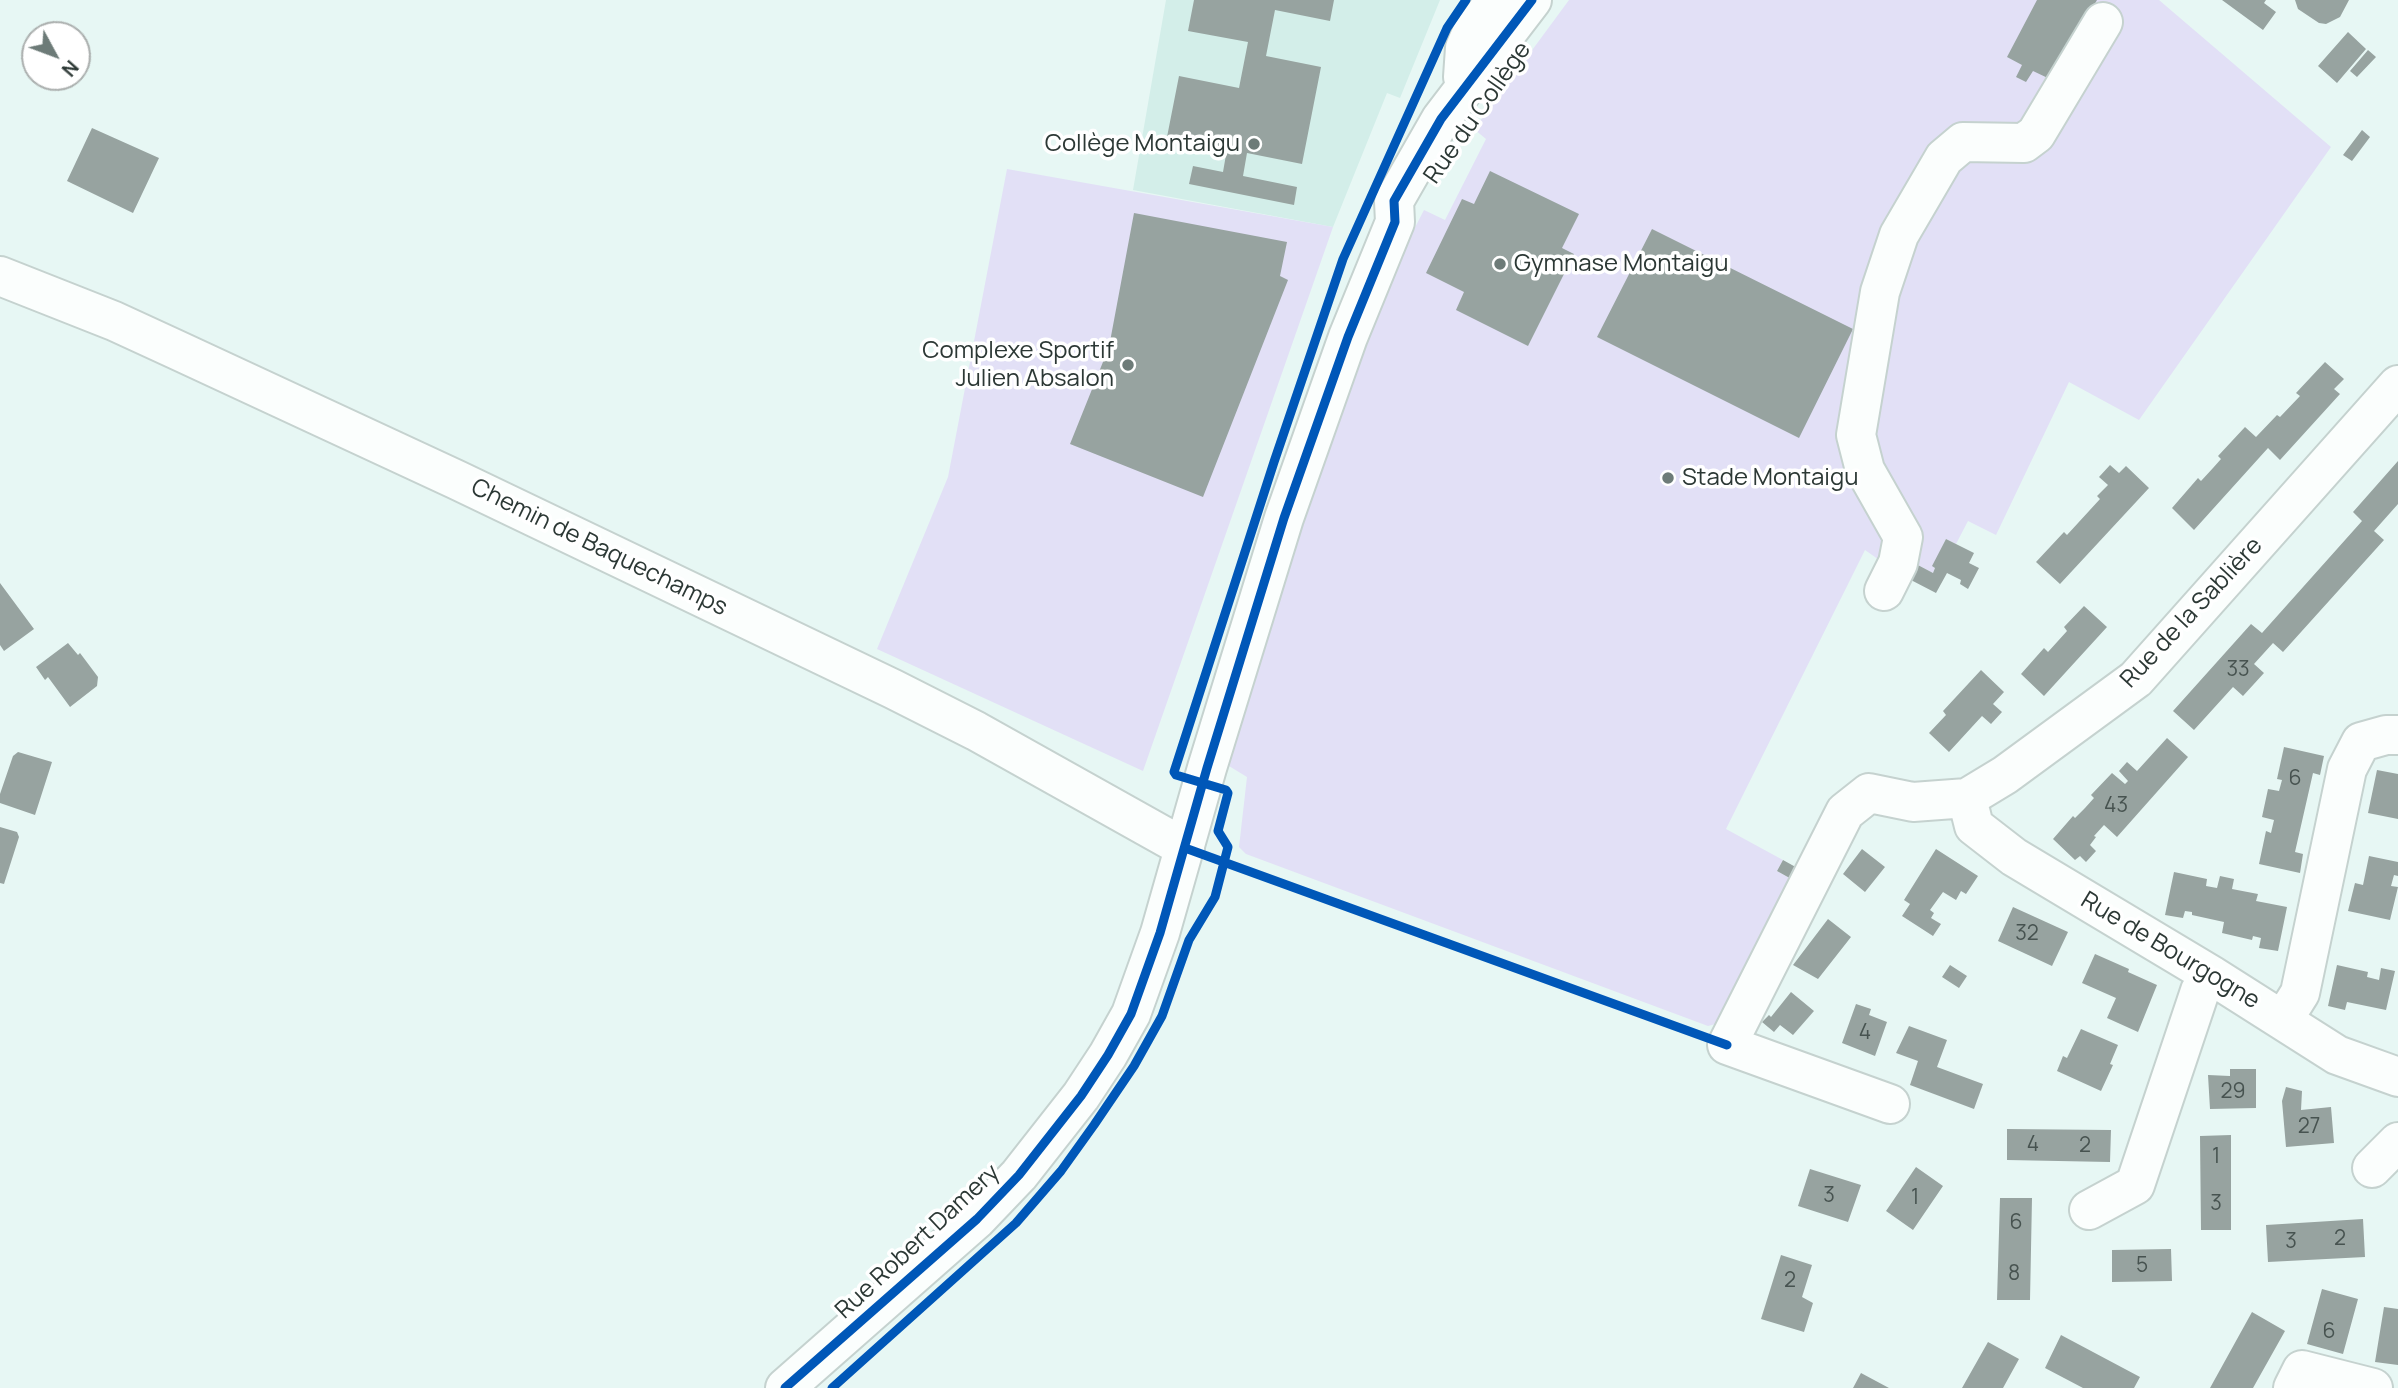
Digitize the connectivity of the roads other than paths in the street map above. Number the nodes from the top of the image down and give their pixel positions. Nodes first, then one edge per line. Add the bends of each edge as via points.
1 (1495, 0) edge
2 (1532, 0) edge
3 (1558, 0) edge
4 (2103, 22) dead end
5 (1466, 86) junction
6 (1395, 222) junction
7 (0, 276) edge
8 (2398, 385) edge
9 (1884, 591) dead end
10 (2398, 735) edge
11 (1967, 798) junction
12 (1185, 848) junction
13 (2211, 975) junction
14 (2283, 1020) junction
15 (2398, 1077) edge
16 (1891, 1104) dead end
17 (2090, 1210) dead end
18 (785, 1388) edge
19 (2293, 1388) edge
20 (2373, 1388) edge

1 - 5 street via 1465,48
2 - 5 street, Rue du Collège
3 - 6 street, Rue du Collège via 1457,138 1410,212
4 - 9 street via 2036,134 2024,143 1963,142 1944,158 1899,235 1880,292 1856,435 1865,470 1903,537 1898,563
5 - 6 street, Rue du Collège via 1437,125 1394,201
6 - 12 street, Rue du Collège via 1296,481
7 - 12 street, Chemin de Baquechamps via 202,361 869,677
8 - 11 street, Rue de la Sablière via 2136,679
10 - 14 street via 2361,742 2347,769 2300,993
11 - 13 street, Rue de Bourgogne via 1974,826 2014,857
11 - 16 street, Rue de la Sablière via 1913,802 1869,793 1845,812 1727,1045
12 - 18 street, Rue Robert Damery via 1131,1014 1056,1129 977,1219
13 - 14 street, Rue de Bourgogne
13 - 17 street via 2200,991 2135,1185
14 - 15 street, Rue de Bourgogne via 2337,1055
19 - 20 street via 2302,1370

